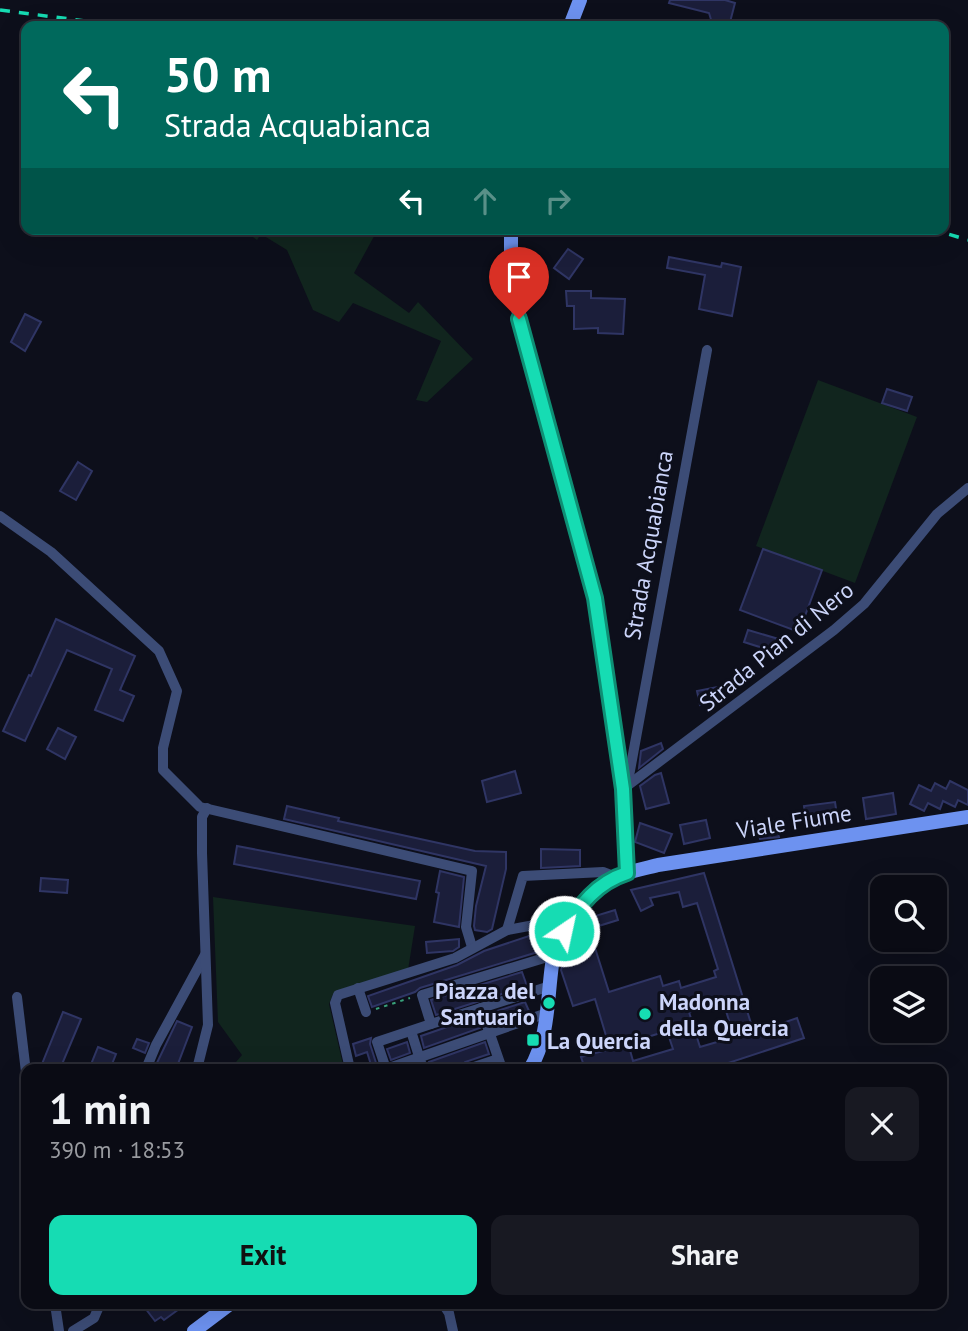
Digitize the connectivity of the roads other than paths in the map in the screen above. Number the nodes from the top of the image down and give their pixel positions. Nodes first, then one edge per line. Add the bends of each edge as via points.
1 (580, 0) edge
2 (572, 21) edge
3 (511, 235) edge
4 (707, 350) dead end
5 (968, 488) edge
6 (0, 516) edge
7 (623, 789) junction
8 (207, 808) junction
9 (968, 817) edge
10 (621, 875) junction
11 (572, 918) junction
12 (506, 930) junction
13 (472, 947) junction
14 (205, 955) junction
15 (554, 955) junction
16 (550, 986) junction
17 (358, 988) junction
18 (17, 997) dead end
19 (481, 1008) junction
20 (366, 1012) road end
21 (547, 1013) junction
22 (431, 1024) junction
23 (411, 1031) junction
24 (490, 1033) junction
25 (419, 1058) junction
26 (25, 1064) edge
27 (148, 1064) edge
28 (198, 1064) edge
29 (349, 1064) edge
30 (384, 1064) edge
31 (401, 1064) edge
32 (421, 1064) edge
33 (500, 1064) edge
34 (533, 1064) edge
35 (56, 1309) edge
36 (98, 1309) edge
37 (223, 1309) edge
38 (446, 1309) edge
39 (59, 1331) edge
40 (73, 1331) edge
41 (194, 1331) edge
42 (453, 1331) edge

1 - 2 street
3 - 7 street, Strada Acquabianca via 511,267 523,337 595,598
4 - 7 street, Strada Acquabianca
5 - 7 street, Strada Pian di Nero via 937,514 864,604
6 - 8 street via 51,552 159,651 177,691 163,748 163,770 200,807
7 - 10 street, Strada Acquabianca
8 - 13 street via 472,871 466,926
8 - 14 street via 202,817
9 - 10 street, Viale Fiume via 658,865
10 - 11 street via 599,886
10 - 12 street via 523,876
11 - 12 street
11 - 15 street
12 - 13 street
13 - 17 street via 455,958
14 - 27 street
14 - 28 street via 208,1025
15 - 16 street
15 - 22 street via 422,995
16 - 19 street
16 - 21 street
17 - 20 street
17 - 29 street via 338,995 335,1003
18 - 26 street
19 - 22 street
19 - 24 street
21 - 24 street
21 - 34 street
22 - 23 street
23 - 25 street
23 - 30 street via 377,1042
24 - 25 street
24 - 33 street
25 - 31 street
25 - 32 street
35 - 39 street
36 - 40 street via 94,1318
37 - 41 street
38 - 42 street

